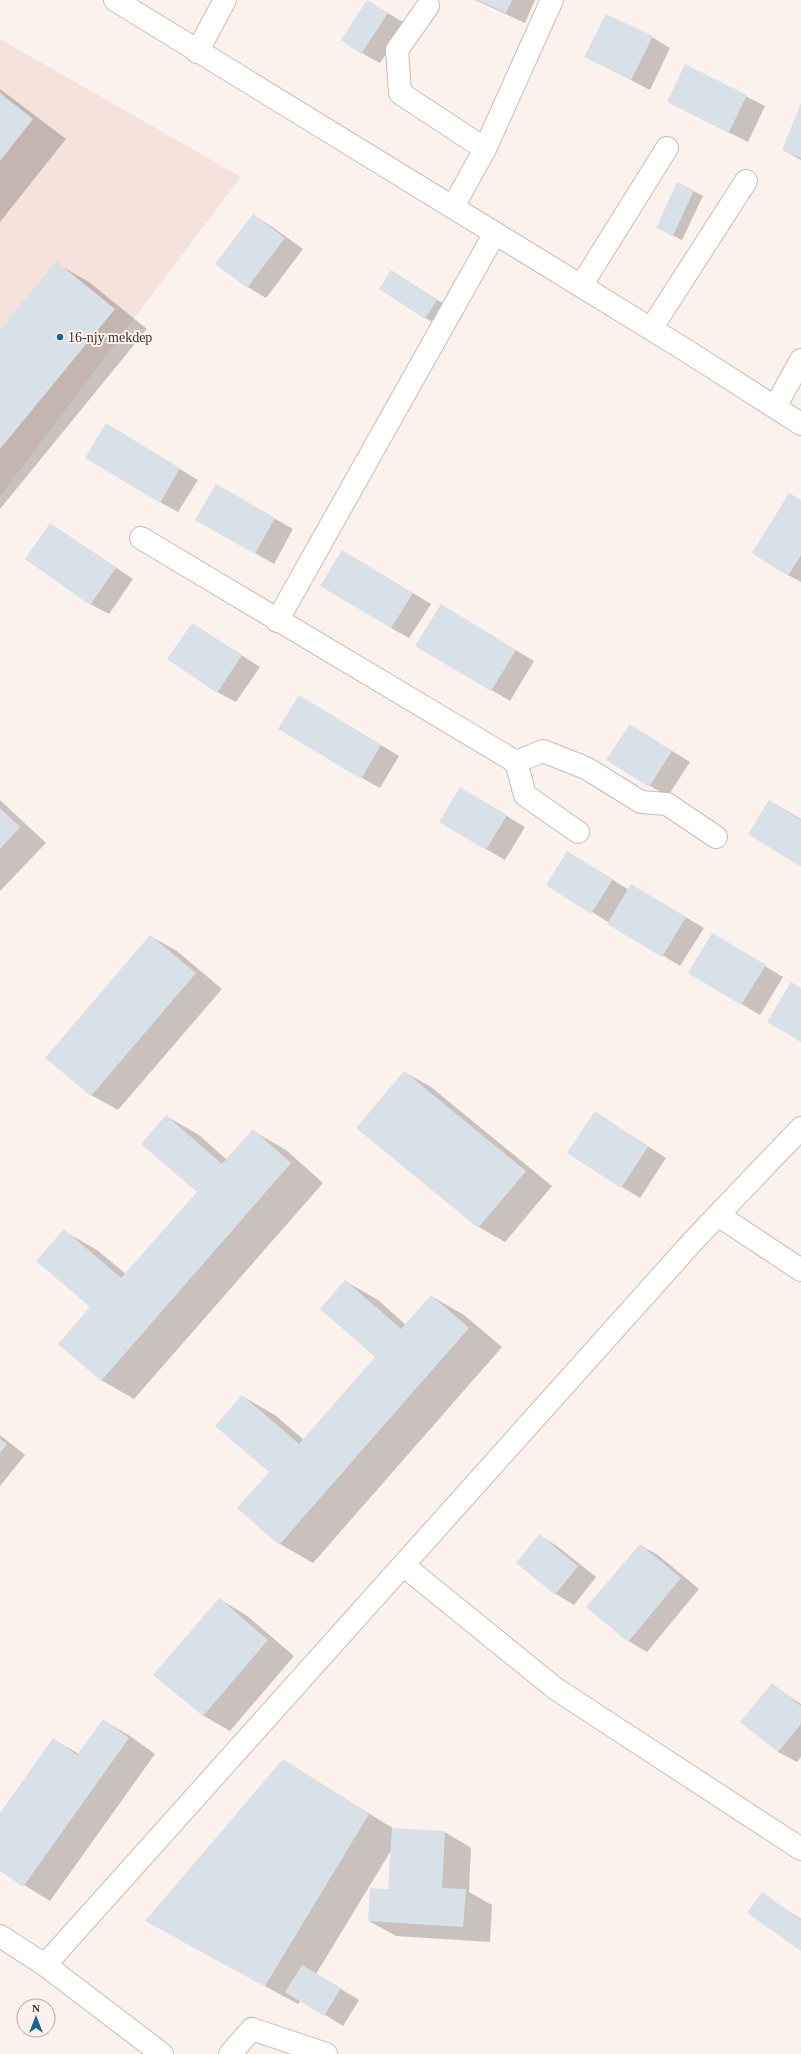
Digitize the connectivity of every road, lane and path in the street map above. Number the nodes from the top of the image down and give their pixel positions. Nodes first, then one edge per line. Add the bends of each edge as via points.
1 (115, 0) edge
2 (225, 0) edge
3 (552, 0) edge
4 (428, 6) dead end
5 (197, 52) junction
6 (485, 148) junction
7 (667, 148) dead end
8 (746, 181) dead end
9 (453, 207) junction
10 (495, 233) junction
11 (581, 286) junction
12 (651, 329) junction
13 (801, 360) edge
14 (775, 407) junction
15 (801, 424) edge
16 (140, 538) dead end
17 (277, 621) junction
18 (516, 762) junction
19 (578, 832) dead end
20 (716, 837) dead end
21 (801, 1128) edge
22 (718, 1215) junction
23 (801, 1270) edge
24 (404, 1565) junction
25 (801, 1849) edge
26 (0, 1936) edge
27 (45, 1965) junction
28 (162, 2054) edge
29 (230, 2054) edge
30 (326, 2054) edge

1 - 5 street
2 - 5 street
3 - 6 street
4 - 6 street via 397,50 400,93
5 - 9 street
6 - 9 street
7 - 11 street
8 - 12 street
9 - 10 street
10 - 11 street
10 - 17 street
11 - 12 street
12 - 14 street
13 - 14 street
14 - 15 street
16 - 17 street
17 - 18 street
18 - 19 street via 525,795
18 - 20 street via 543,750 586,768 641,802 667,804
21 - 22 street
22 - 23 street
22 - 24 street
24 - 25 street via 556,1689
24 - 27 street
26 - 27 street
27 - 28 street
29 - 30 street via 252,2029

